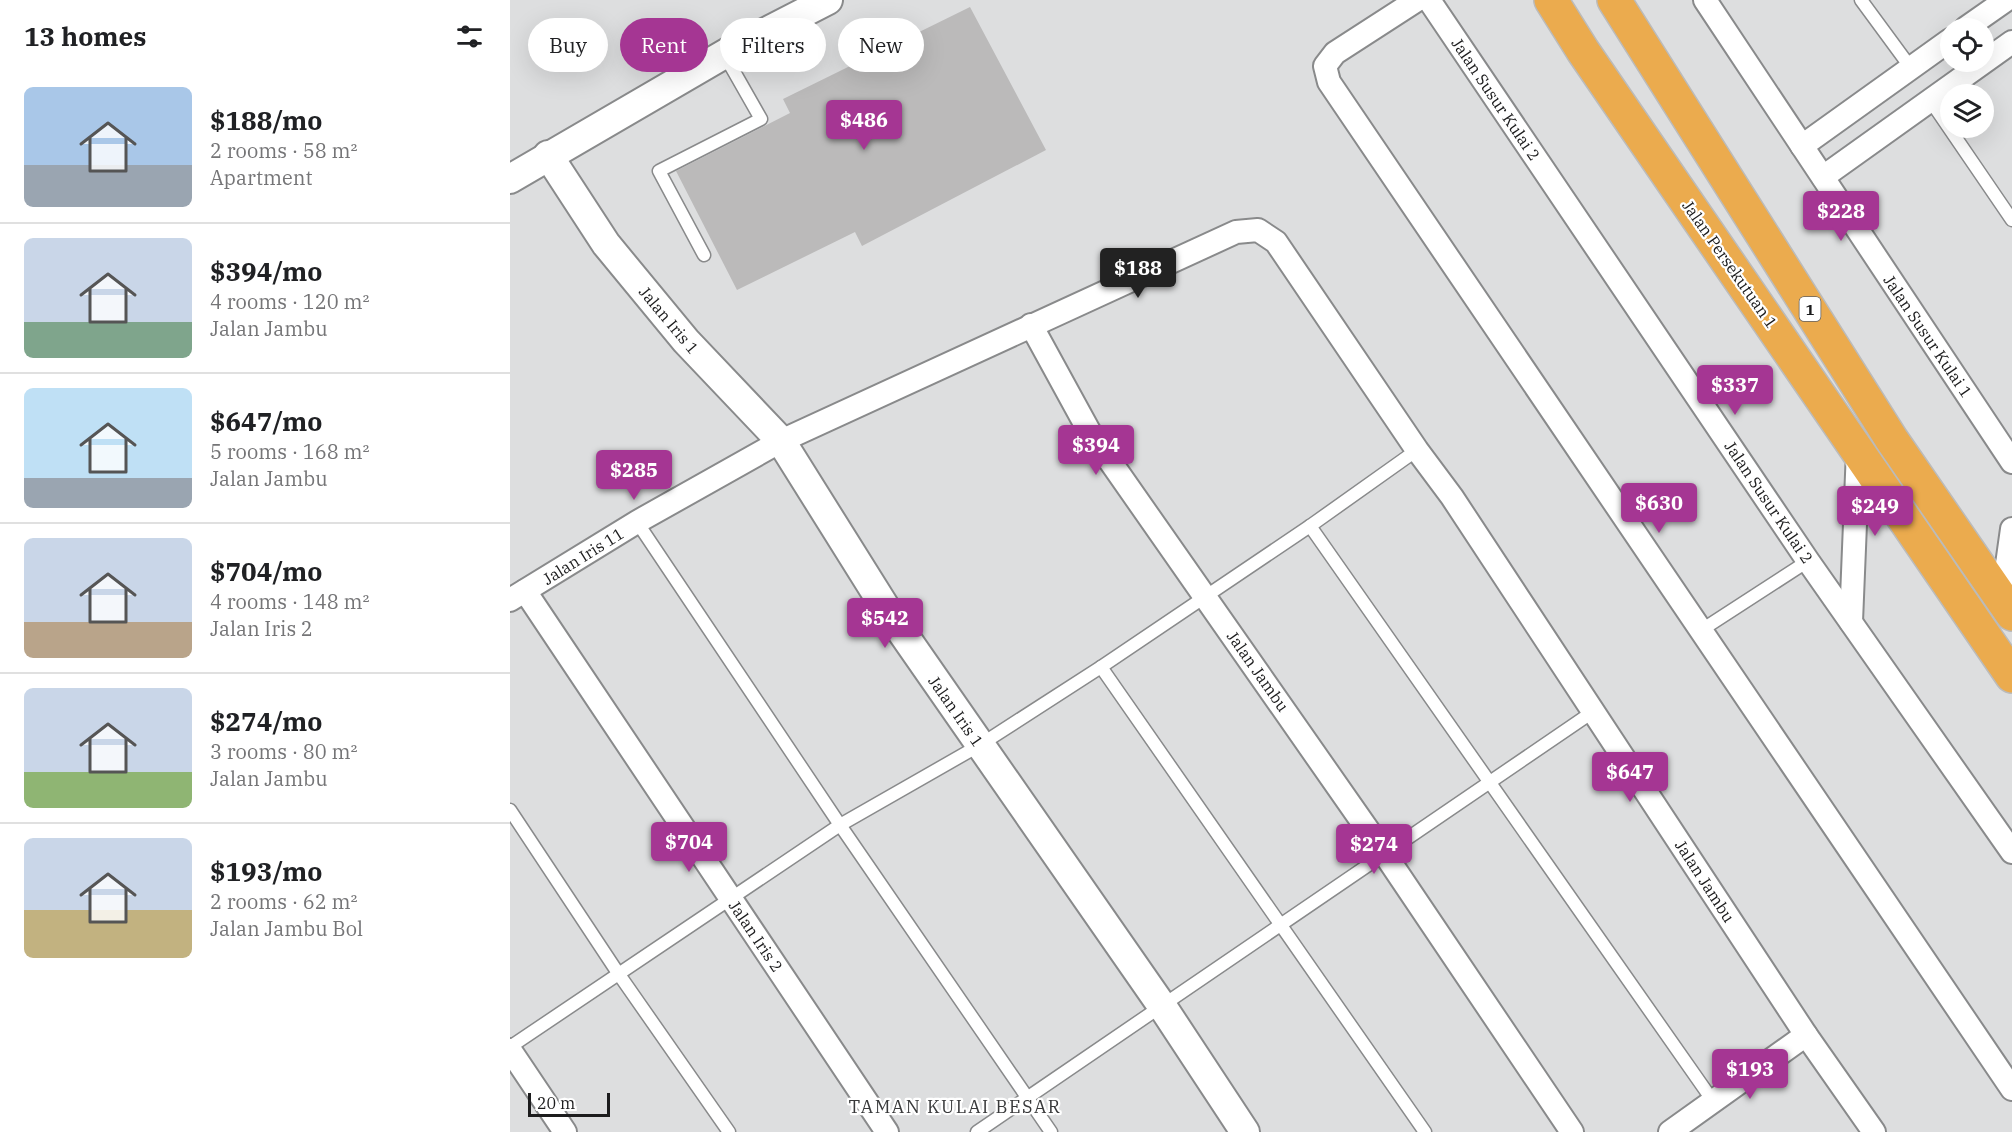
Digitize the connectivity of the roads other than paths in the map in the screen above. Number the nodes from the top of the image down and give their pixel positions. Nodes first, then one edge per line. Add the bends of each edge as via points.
1 (828, 0) edge
2 (1418, 0) edge
3 (1429, 0) edge
4 (1551, 0) edge
5 (1614, 0) edge
6 (1705, 0) edge
7 (1861, 0) edge
8 (2006, 0) edge
9 (793, 18) edge
10 (1980, 18) edge
11 (2012, 42) edge
12 (1940, 47) edge
13 (720, 56) edge
14 (1911, 68) junction
15 (734, 72) edge
16 (1930, 100) junction
17 (1802, 146) junction
18 (548, 155) junction
19 (1823, 177) junction
20 (510, 179) edge
21 (2012, 220) edge
22 (704, 255) dead end
23 (1031, 325) junction
24 (781, 441) junction
25 (1858, 449) junction
26 (1417, 450) junction
27 (2012, 462) edge
28 (637, 522) junction
29 (1310, 526) junction
30 (2012, 529) edge
31 (1808, 561) junction
32 (518, 596) edge
33 (1207, 596) junction
34 (2007, 607) edge
35 (1851, 622) junction
36 (1700, 631) junction
37 (1101, 667) junction
38 (2012, 676) edge
39 (1594, 711) junction
40 (980, 745) junction
41 (1490, 782) junction
42 (510, 810) edge
43 (840, 825) junction
44 (2012, 852) edge
45 (1384, 853) junction
46 (732, 900) junction
47 (1280, 925) junction
48 (618, 973) junction
49 (1162, 1006) junction
50 (1806, 1035) junction
51 (510, 1049) edge
52 (2012, 1089) edge
53 (1028, 1098) junction
54 (1713, 1101) junction
55 (565, 1132) edge
56 (729, 1132) edge
57 (887, 1132) edge
58 (977, 1132) edge
59 (1051, 1132) edge
60 (1245, 1132) edge
61 (1425, 1132) edge
62 (1572, 1132) edge
63 (1670, 1132) edge
64 (1874, 1132) edge

1 - 9 street
2 - 36 street via 1335,53 1326,66 1329,82
3 - 31 street, Jalan Susur Kulai 2
4 - 25 highway, Jalan Persekutuan 1 / 1
5 - 34 highway, 1 via 1892,440
6 - 17 street, Jalan Susur Kulai 1
7 - 14 lane
8 - 10 street
11 - 16 street
12 - 14 street
13 - 18 street
14 - 17 street
15 - 22 lane via 760,119 659,171
16 - 19 street
16 - 21 lane
17 - 19 street, Jalan Susur Kulai 1
18 - 20 street
18 - 24 street, Jalan Iris 1 via 606,244 686,341
19 - 27 street, Jalan Susur Kulai 1
23 - 24 street, Jalan Iris 11
23 - 26 street, Jalan Jambu via 1236,232 1258,230 1276,242
23 - 33 street, Jalan Jambu via 1089,431
24 - 28 street, Jalan Iris 11
24 - 40 street, Jalan Iris 1 via 890,615
25 - 35 street
25 - 38 highway, Jalan Persekutuan 1 / 1
26 - 29 lane
26 - 39 street, Jalan Jambu
28 - 32 street, Jalan Iris 11
28 - 43 lane
29 - 33 lane
29 - 41 lane
30 - 34 street
31 - 35 street, Jalan Susur Kulai 2
31 - 36 lane
32 - 46 street, Jalan Iris 2
33 - 37 lane
33 - 45 street, Jalan Jambu
35 - 44 street, Jalan Susur Kulai 2
36 - 52 street
37 - 40 lane
37 - 47 lane
39 - 41 lane
39 - 50 street, Jalan Jambu
40 - 43 lane
40 - 49 street, Jalan Iris 1
41 - 45 lane
41 - 54 lane
42 - 48 lane
43 - 46 lane
43 - 53 lane
45 - 47 lane
45 - 62 street, Jalan Jambu
46 - 48 lane
46 - 57 street, Jalan Iris 2
47 - 49 lane
47 - 61 lane
48 - 51 lane
48 - 56 lane
49 - 53 lane
49 - 60 street, Jalan Iris 1
50 - 54 street
50 - 64 street, Jalan Jambu
51 - 55 street
53 - 58 lane
53 - 59 lane
54 - 63 street

